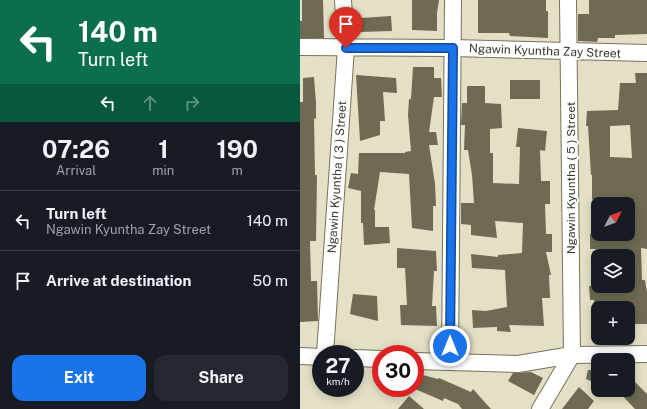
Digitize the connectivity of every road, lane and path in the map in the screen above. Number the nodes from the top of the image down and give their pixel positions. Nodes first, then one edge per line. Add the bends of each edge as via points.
1 (343, 0) edge
2 (453, 0) edge
3 (568, 0) edge
4 (300, 47) edge
5 (346, 48) junction
6 (453, 48) junction
7 (570, 52) junction
8 (647, 54) edge
9 (327, 345) edge
10 (647, 354) edge
11 (572, 355) junction
12 (300, 356) edge
13 (312, 357) edge
14 (424, 361) edge
15 (450, 362) junction
16 (540, 409) edge

1 - 5 street, Ngawin Kyuntha ( 3 ) Street
2 - 6 street
3 - 7 street, Ngawin Kyuntha ( 5 ) Street
4 - 5 street, Ngawin Kyuntha Zay Street
5 - 6 street, Ngawin Kyuntha Zay Street
5 - 9 street, Ngawin Kyuntha ( 3 ) Street
6 - 7 street, Ngawin Kyuntha Zay Street
6 - 15 street
7 - 8 street, Ngawin Kyuntha Zay Street
7 - 11 street, Ngawin Kyuntha ( 5 ) Street
10 - 11 street
11 - 15 street via 518,364
11 - 16 street
12 - 13 street
14 - 15 street

